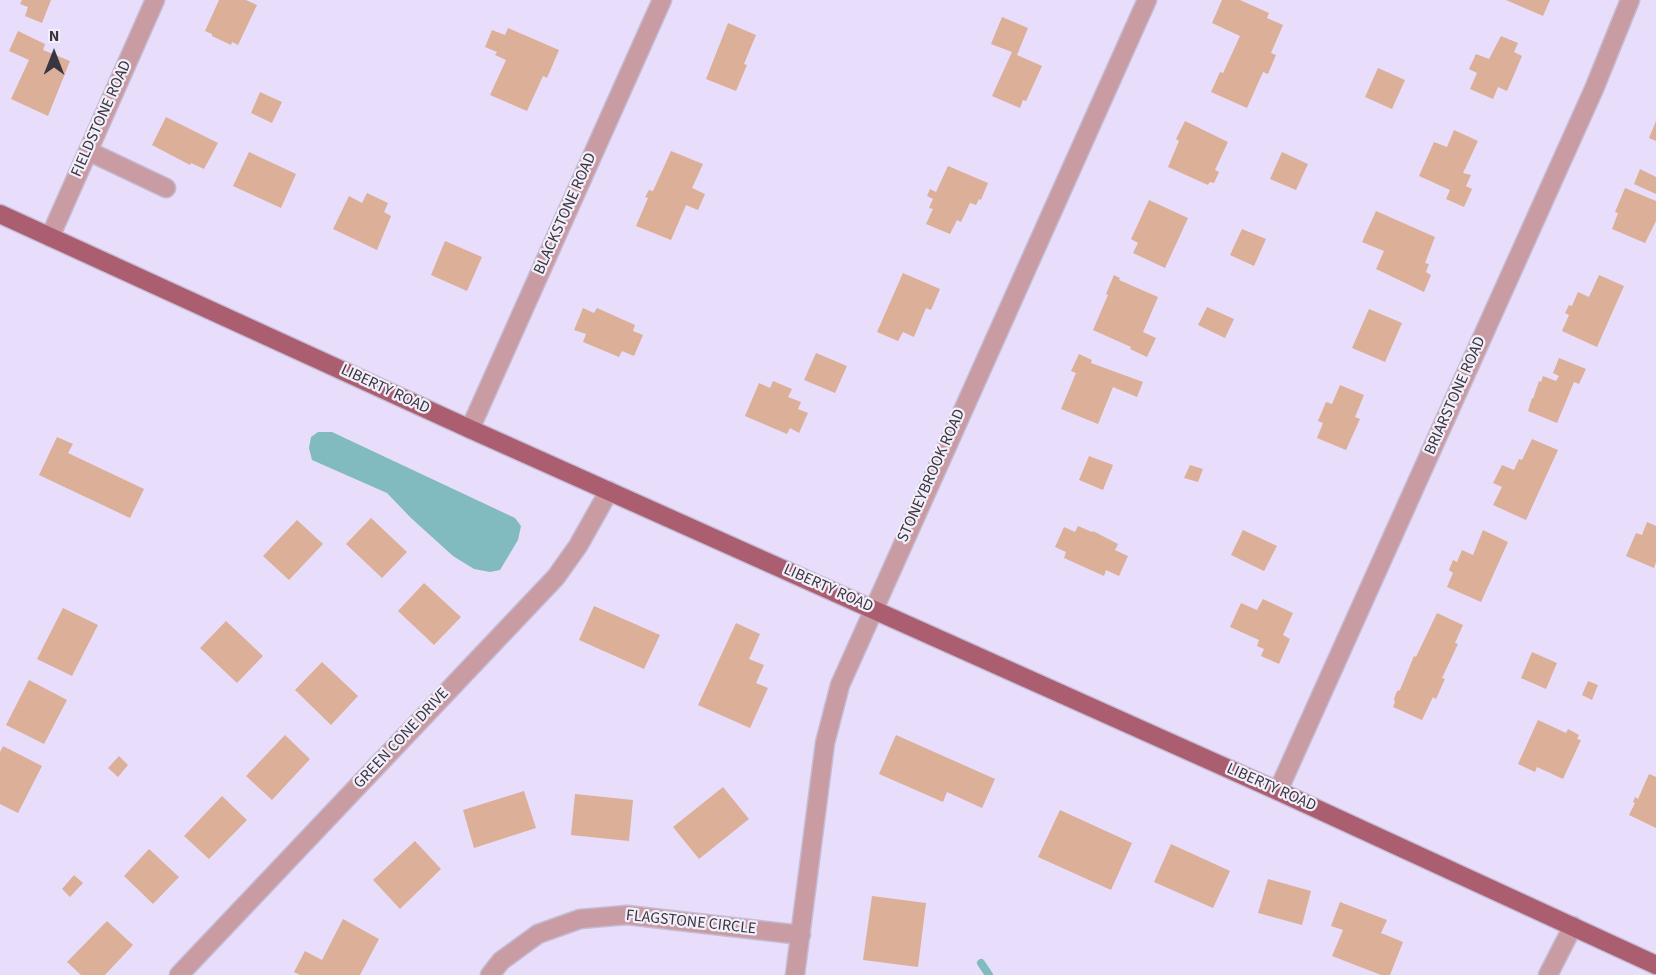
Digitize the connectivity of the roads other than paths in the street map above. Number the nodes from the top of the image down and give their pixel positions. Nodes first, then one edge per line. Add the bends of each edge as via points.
1 (155, 0) edge
2 (662, 0) edge
3 (1147, 0) edge
4 (1630, 0) edge
5 (88, 151) junction
6 (166, 188) dead end
7 (0, 214) edge
8 (50, 237) junction
9 (470, 429) junction
10 (609, 491) junction
11 (873, 609) junction
12 (1278, 791) junction
13 (1573, 926) junction
14 (801, 935) junction
15 (1656, 965) edge
16 (179, 975) edge
17 (490, 975) edge
18 (795, 975) edge
19 (1548, 975) edge

1 - 5 street, FIELDSTONE ROAD
2 - 9 street, BLACKSTONE ROAD
3 - 11 street, STONEYBROOK ROAD
4 - 12 street, BRIARSTONE ROAD via 1589,100
5 - 6 street
5 - 8 street, FIELDSTONE ROAD
7 - 8 main road, LIBERTY ROAD
8 - 9 main road, LIBERTY ROAD
9 - 10 main road, LIBERTY ROAD
10 - 11 main road, LIBERTY ROAD
10 - 16 street, GREEN CONE DRIVE via 556,577
11 - 12 main road, LIBERTY ROAD
11 - 14 street, STONEYBROOK ROAD via 840,685 825,744
12 - 13 main road, LIBERTY ROAD
13 - 15 main road, LIBERTY ROAD
13 - 19 street
14 - 17 street, FLAGSTONE CIRCLE via 627,915 580,919 538,934 501,961
14 - 18 street, STONEYBROOK ROAD

